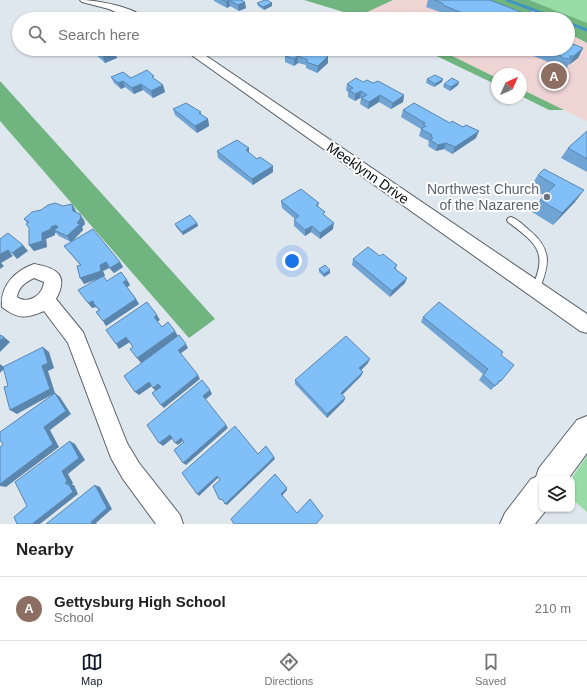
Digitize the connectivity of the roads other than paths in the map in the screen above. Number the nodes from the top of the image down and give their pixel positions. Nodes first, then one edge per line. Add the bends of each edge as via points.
1 (85, 0) edge
2 (124, 12) edge
3 (199, 56) edge
4 (511, 220) dead end
5 (535, 290) junction
6 (46, 300) junction
7 (4, 303) edge
8 (587, 325) edge
9 (587, 430) edge
10 (552, 476) edge
11 (539, 494) edge
12 (171, 524) edge
13 (516, 524) edge

1 - 2 street
3 - 5 street, Meeklynn Drive
4 - 5 lane via 533,236 544,255 545,268
5 - 8 street, Meeklynn Drive
6 - 7 street via 24,309
6 - 7 street via 51,294 54,282 52,276 41,271 26,274 13,283
6 - 12 street via 76,338 119,450
9 - 10 main road
11 - 13 main road

